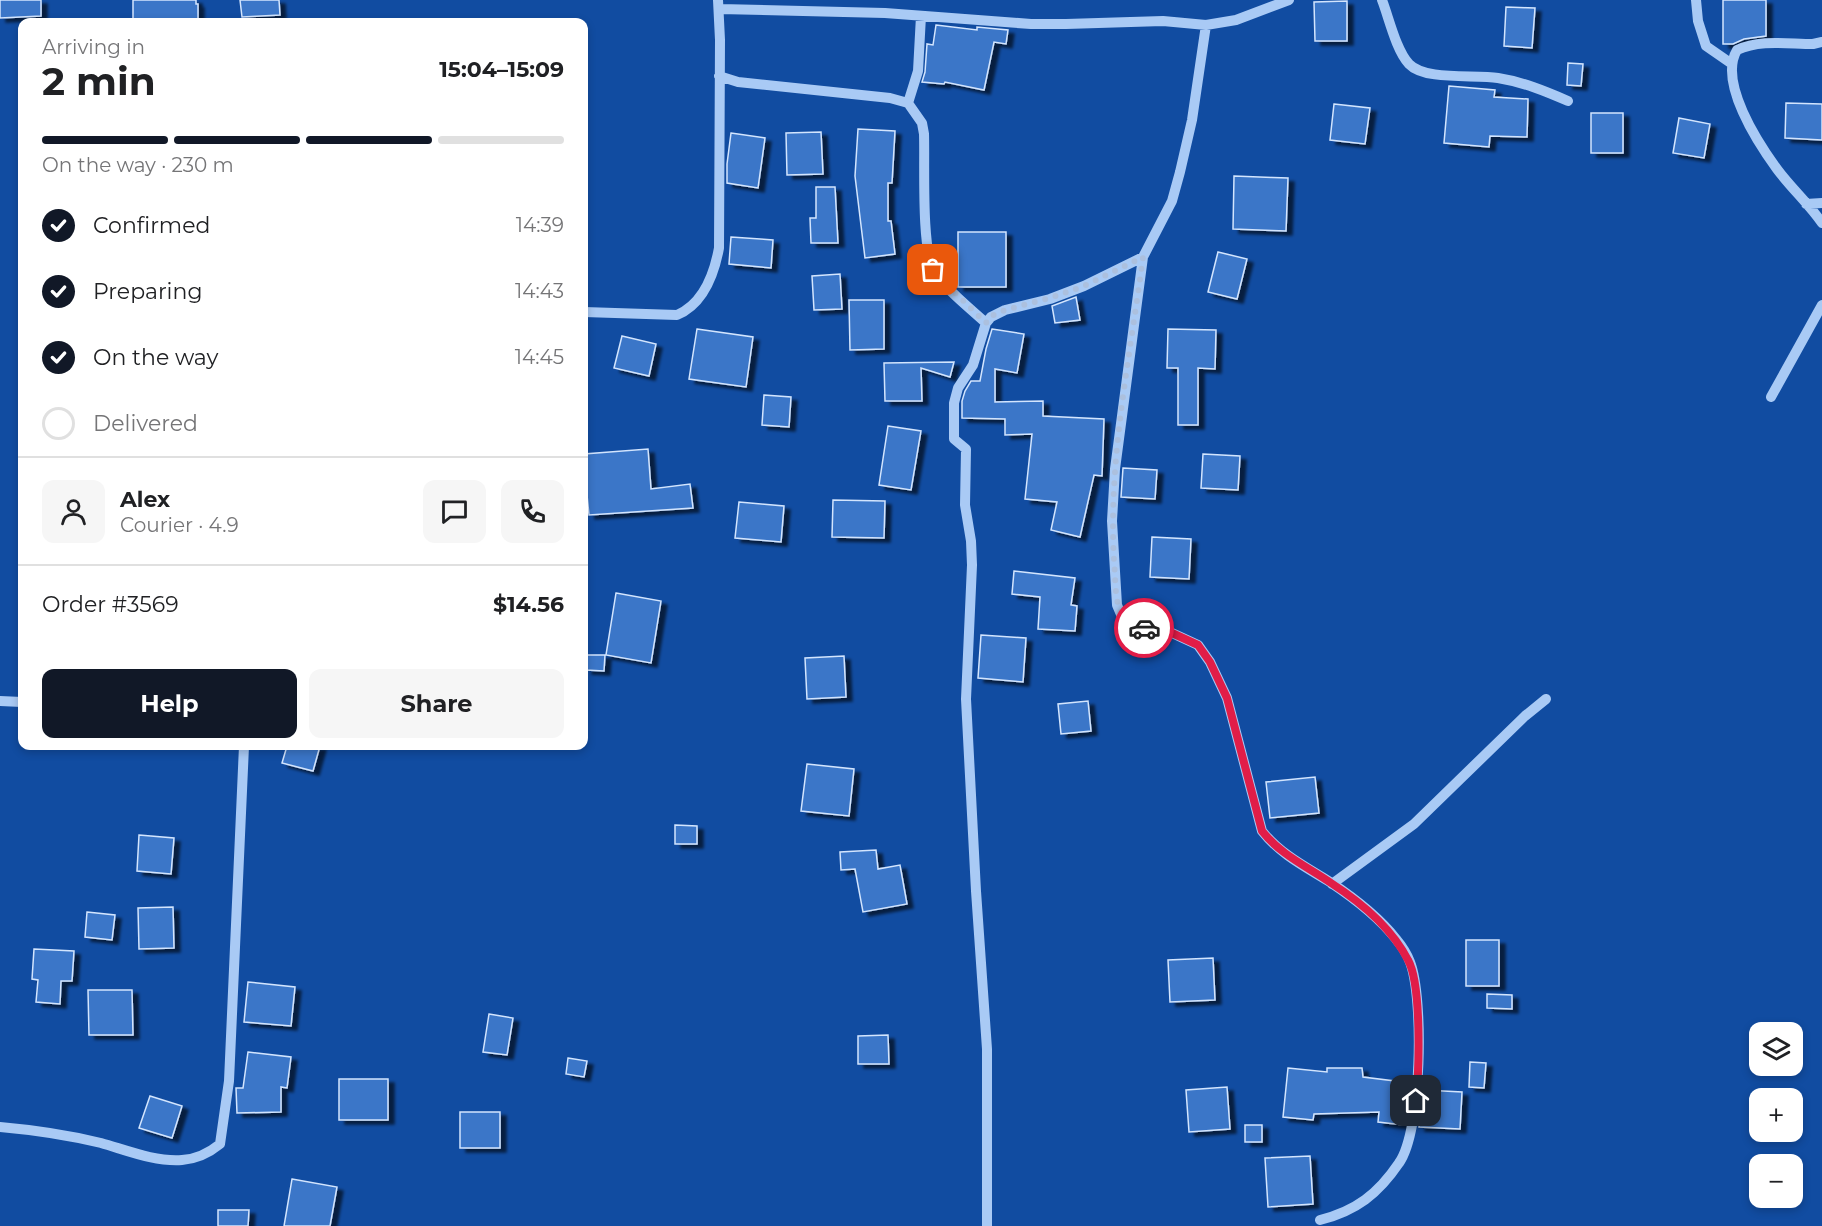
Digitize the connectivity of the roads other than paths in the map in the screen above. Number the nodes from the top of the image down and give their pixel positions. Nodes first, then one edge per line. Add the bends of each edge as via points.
1 (1288, 0) edge
2 (1382, 0) edge
3 (1696, 0) edge
4 (719, 4) edge
5 (921, 16) junction
6 (1206, 25) junction
7 (1822, 42) edge
8 (1732, 64) junction
9 (719, 76) junction
10 (1568, 101) dead end
11 (908, 103) junction
12 (1822, 203) edge
13 (1806, 204) junction
14 (1822, 223) edge
15 (1143, 257) junction
16 (1822, 304) edge
17 (588, 312) edge
18 (986, 323) junction
19 (1771, 397) dead end
20 (1546, 699) dead end
21 (0, 701) edge
22 (18, 702) edge
23 (244, 750) edge
24 (1332, 884) junction
25 (0, 1127) edge
26 (1320, 1220) dead end
27 (986, 1225) edge

1 - 6 street via 1236,20
2 - 10 street via 1409,65 1425,74 1498,78 1537,87
3 - 8 street via 1706,46
4 - 5 street
4 - 9 street
5 - 6 street via 1031,24 1163,21
5 - 11 street via 918,71
6 - 15 street via 1180,172 1172,201
7 - 8 street via 1747,45 1737,50
8 - 13 street via 1742,108 1777,168
9 - 11 street via 738,82 854,93
9 - 17 street via 719,248 710,280 689,310 677,315
11 - 18 street via 922,123 924,134 930,262 939,277
12 - 13 street
13 - 14 street
15 - 18 street via 1084,286 1005,310
15 - 24 street via 1115,469 1112,533 1117,605 1123,619 1139,627 1172,633 1198,645 1227,698 1262,831 1273,846
16 - 19 street
18 - 27 street via 973,365 958,388 954,439 966,449 966,506 971,541 966,699 987,1049
20 - 24 street via 1414,824
21 - 22 street
23 - 25 street via 229,1081 220,1144 198,1157 163,1159 65,1136
24 - 26 street via 1374,915 1410,962 1418,1007 1418,1085 1411,1134 1400,1163 1365,1201 1341,1215

